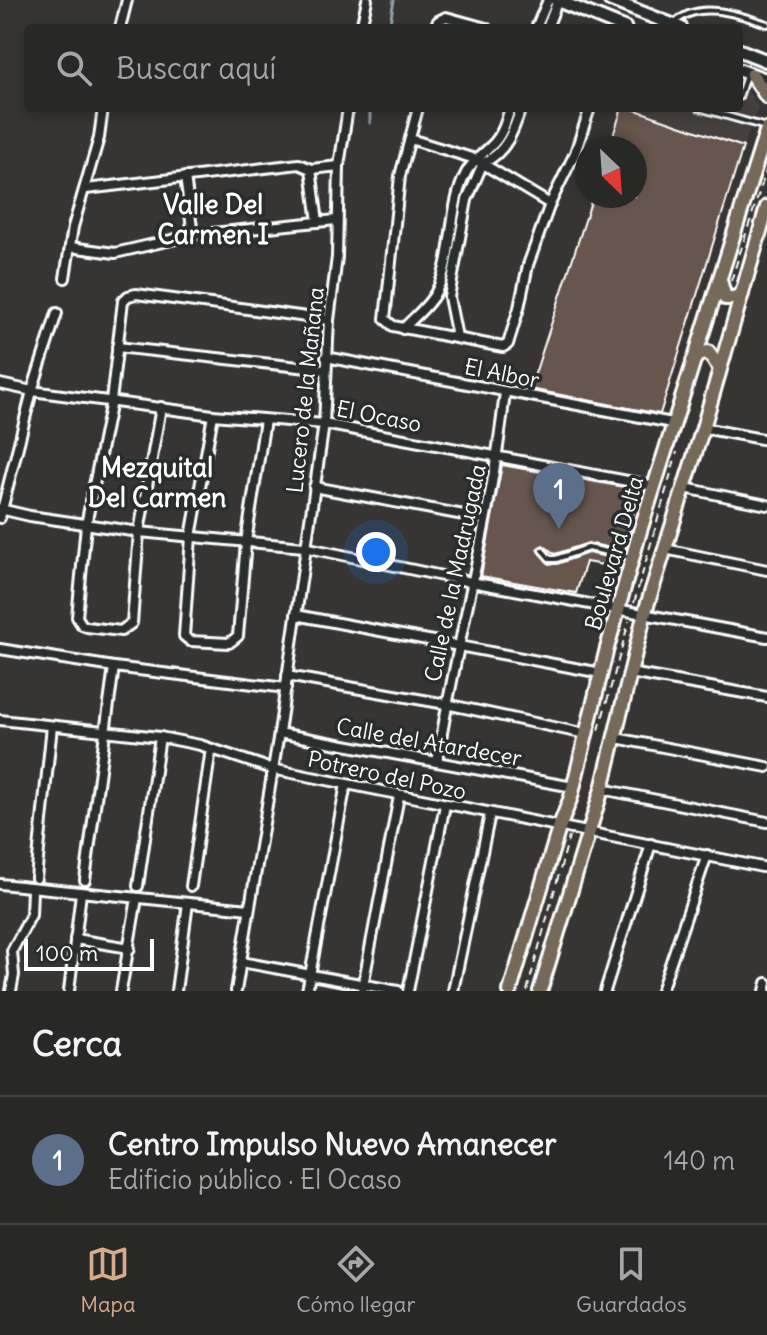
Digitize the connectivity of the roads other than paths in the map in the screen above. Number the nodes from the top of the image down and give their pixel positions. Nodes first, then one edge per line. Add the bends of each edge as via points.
1 (127, 0) edge
2 (367, 0) edge
3 (548, 0) edge
4 (557, 0) edge
5 (610, 0) edge
6 (704, 3) dead end
7 (691, 6) dead end
8 (121, 24) edge
9 (362, 24) edge
10 (437, 24) edge
11 (471, 24) edge
12 (538, 24) edge
13 (548, 24) edge
14 (615, 24) edge
15 (672, 24) edge
16 (678, 24) edge
17 (767, 24) edge
18 (743, 52) edge
19 (767, 61) edge
20 (746, 73) edge
21 (767, 80) edge
22 (767, 97) edge
23 (102, 112) edge
24 (347, 112) edge
25 (417, 112) edge
26 (509, 112) edge
27 (520, 112) edge
28 (589, 112) edge
29 (713, 112) edge
30 (733, 112) edge
31 (731, 117) junction
32 (767, 128) edge
33 (410, 139) junction
34 (479, 161) junction
35 (339, 166) junction
36 (311, 169) junction
37 (185, 177) junction
38 (86, 189) junction
39 (550, 204) junction
40 (767, 207) edge
41 (336, 220) junction
42 (318, 222) junction
43 (193, 235) junction
44 (70, 247) junction
45 (719, 277) junction
46 (65, 278) dead end
47 (435, 293) junction
48 (742, 294) junction
49 (449, 297) junction
50 (57, 313) dead end
51 (329, 320) junction
52 (403, 329) junction
53 (457, 337) junction
54 (117, 347) junction
55 (326, 357) junction
56 (692, 362) junction
57 (719, 367) junction
58 (326, 370) junction
59 (0, 384) edge
60 (32, 391) junction
61 (505, 392) junction
62 (111, 401) junction
63 (161, 407) junction
64 (213, 415) junction
65 (265, 420) junction
66 (672, 423) junction
67 (324, 424) junction
68 (703, 428) junction
69 (767, 440) edge
70 (498, 457) junction
71 (654, 486) junction
72 (314, 487) junction
73 (685, 488) junction
74 (767, 505) edge
75 (1, 512) edge
76 (485, 519) junction
77 (86, 525) junction
78 (139, 532) junction
79 (191, 537) junction
80 (246, 542) junction
81 (304, 547) junction
82 (665, 549) junction
83 (542, 550) dead end
84 (633, 557) junction
85 (767, 570) edge
86 (471, 582) junction
87 (632, 610) junction
88 (296, 615) junction
89 (767, 637) edge
90 (458, 645) junction
91 (0, 649) edge
92 (114, 667) junction
93 (601, 673) junction
94 (630, 673) junction
95 (287, 676) junction
96 (286, 688) junction
97 (767, 697) edge
98 (446, 704) junction
99 (0, 720) edge
100 (52, 726) junction
101 (105, 731) junction
102 (279, 733) junction
103 (160, 737) junction
104 (591, 738) junction
105 (616, 738) junction
106 (211, 749) junction
107 (437, 762) junction
108 (767, 767) edge
109 (272, 769) junction
110 (346, 784) junction
111 (573, 787) junction
112 (602, 789) junction
113 (399, 796) junction
114 (445, 805) junction
115 (490, 814) junction
116 (767, 822) edge
117 (565, 829) junction
118 (589, 831) junction
119 (651, 844) junction
120 (707, 855) junction
121 (767, 868) edge
122 (36, 878) dead end
123 (85, 880) dead end
124 (0, 884) edge
125 (138, 886) dead end
126 (191, 886) dead end
127 (32, 889) junction
128 (81, 893) junction
129 (137, 898) junction
130 (188, 903) junction
131 (249, 909) junction
132 (75, 939) junction
133 (130, 948) junction
134 (12, 951) junction
135 (0, 953) edge
136 (241, 962) junction
137 (310, 975) junction
138 (767, 983) edge
139 (363, 988) edge
140 (11, 991) edge
141 (69, 991) edge
142 (121, 991) edge
143 (176, 991) edge
144 (236, 991) edge
145 (307, 991) edge
146 (398, 991) edge
147 (408, 991) edge
148 (453, 991) edge
149 (510, 991) edge
150 (540, 991) edge
151 (605, 991) edge
152 (661, 991) edge
153 (765, 991) edge

1 - 8 street
2 - 9 street
3 - 12 street
4 - 13 street
4 - 14 main road
5 - 15 main road
6 - 17 lane
7 - 16 lane
10 - 11 street via 446,17
18 - 19 main road
20 - 21 main road
20 - 22 main road
23 - 38 street
24 - 35 street, Lucero de la Mañana
25 - 33 street
26 - 34 street via 500,135
27 - 34 street via 502,150 495,158
28 - 39 street
29 - 31 lane
30 - 31 lane
31 - 32 lane
32 - 45 main road, Boulevard Delta
33 - 34 street
33 - 52 street via 397,200 385,319
34 - 39 street
34 - 47 street via 466,174 458,195
34 - 49 street
35 - 36 street
35 - 41 street, Lucero de la Mañana
36 - 37 street via 299,164
36 - 42 street
37 - 38 street
37 - 43 street
38 - 44 street
39 - 53 street via 508,344
40 - 48 main road, Boulevard Delta
41 - 42 street
41 - 51 street, Lucero de la Mañana
42 - 43 street
43 - 44 street via 115,253
44 - 46 street
45 - 48 main road via 725,298
45 - 56 main road, Boulevard Delta
47 - 49 street
47 - 52 street
48 - 57 main road, Boulevard Delta
49 - 53 street
50 - 60 street
51 - 54 street via 136,294 123,301
51 - 55 street, Lucero de la Mañana
52 - 53 street
54 - 58 street
54 - 62 street
55 - 58 street, Lucero de la Mañana
55 - 61 street, El Albor
56 - 57 main road via 708,352
56 - 66 main road, Boulevard Delta
57 - 68 main road, Boulevard Delta
58 - 67 street, Lucero de la Mañana
59 - 60 street, El Ocaso
60 - 62 street, El Ocaso
60 - 75 street
61 - 66 street, El Albor
61 - 70 street, Calle de la Madrugada
62 - 63 street, El Ocaso
62 - 77 street
63 - 64 street, El Ocaso
63 - 78 street
64 - 65 street, El Ocaso
64 - 79 street
65 - 67 street, El Ocaso
65 - 80 street
66 - 71 main road, Boulevard Delta
67 - 70 street, El Ocaso
67 - 72 street, Lucero de la Mañana
68 - 69 street
68 - 73 main road, Boulevard Delta
70 - 71 street, El Ocaso
70 - 76 street, Calle de la Madrugada
71 - 84 main road, Boulevard Delta
72 - 76 street
72 - 81 street, Lucero de la Mañana
73 - 74 street
73 - 82 main road, Boulevard Delta
75 - 77 street
76 - 86 street, Calle de la Madrugada
77 - 78 street
77 - 78 street via 77,617 87,627 121,631 132,623
78 - 79 street
79 - 80 street
79 - 80 street via 184,636 190,641 229,643 238,636
80 - 81 street
81 - 86 street
81 - 88 street, Lucero de la Mañana
82 - 85 street
82 - 87 main road, Boulevard Delta
83 - 84 lane via 550,559 588,548
84 - 87 main road, Boulevard Delta
86 - 87 street
86 - 90 street, Calle de la Madrugada
87 - 89 street
87 - 93 main road, Boulevard Delta
87 - 94 main road, Boulevard Delta
88 - 90 street
88 - 95 street, Lucero de la Mañana
90 - 93 street
90 - 98 street, Calle de la Madrugada
91 - 92 street
92 - 96 street
92 - 101 street
93 - 104 main road, Boulevard Delta
94 - 97 street
94 - 105 main road, Boulevard Delta
95 - 96 street, Lucero de la Mañana
95 - 98 street
96 - 102 street, Lucero de la Mañana
98 - 104 street
98 - 107 street, Calle de la Madrugada
99 - 100 street, Potrero del Pozo
100 - 101 street, Potrero del Pozo
100 - 122 street
101 - 103 street, Potrero del Pozo
101 - 123 street
102 - 107 street, Calle del Atardecer
102 - 109 street, Lucero de la Mañana
103 - 106 street, Potrero del Pozo
103 - 125 street
104 - 111 main road, Boulevard Delta
105 - 108 street
105 - 112 main road, Boulevard Delta
106 - 109 street, Potrero del Pozo
106 - 126 street
107 - 111 street, Calle del Atardecer
109 - 110 street, Potrero del Pozo
109 - 131 street, Lucero de la Mañana
110 - 113 street, Potrero del Pozo
110 - 137 street
111 - 117 main road, Boulevard Delta
112 - 116 street
112 - 118 main road, Boulevard Delta
113 - 114 street, Potrero del Pozo
113 - 139 street
114 - 115 street, Potrero del Pozo
114 - 147 street
115 - 117 street, Potrero del Pozo
115 - 148 street
117 - 118 street, Potrero del Pozo
117 - 149 main road, Boulevard Delta
118 - 119 street, Potrero del Pozo
118 - 150 main road, Boulevard Delta
119 - 120 street, Potrero del Pozo
119 - 151 street
120 - 121 street, Potrero del Pozo
120 - 152 street
124 - 127 street
127 - 128 street
127 - 134 street via 31,915
128 - 129 street
128 - 132 street
129 - 130 street
129 - 133 street
130 - 131 street
130 - 143 street
131 - 136 street, Lucero de la Mañana
132 - 133 street
132 - 141 street
133 - 142 street
134 - 135 street
134 - 140 street
136 - 137 street
136 - 144 street, Lucero de la Mañana
137 - 139 street
137 - 145 street
138 - 153 street
139 - 146 street

